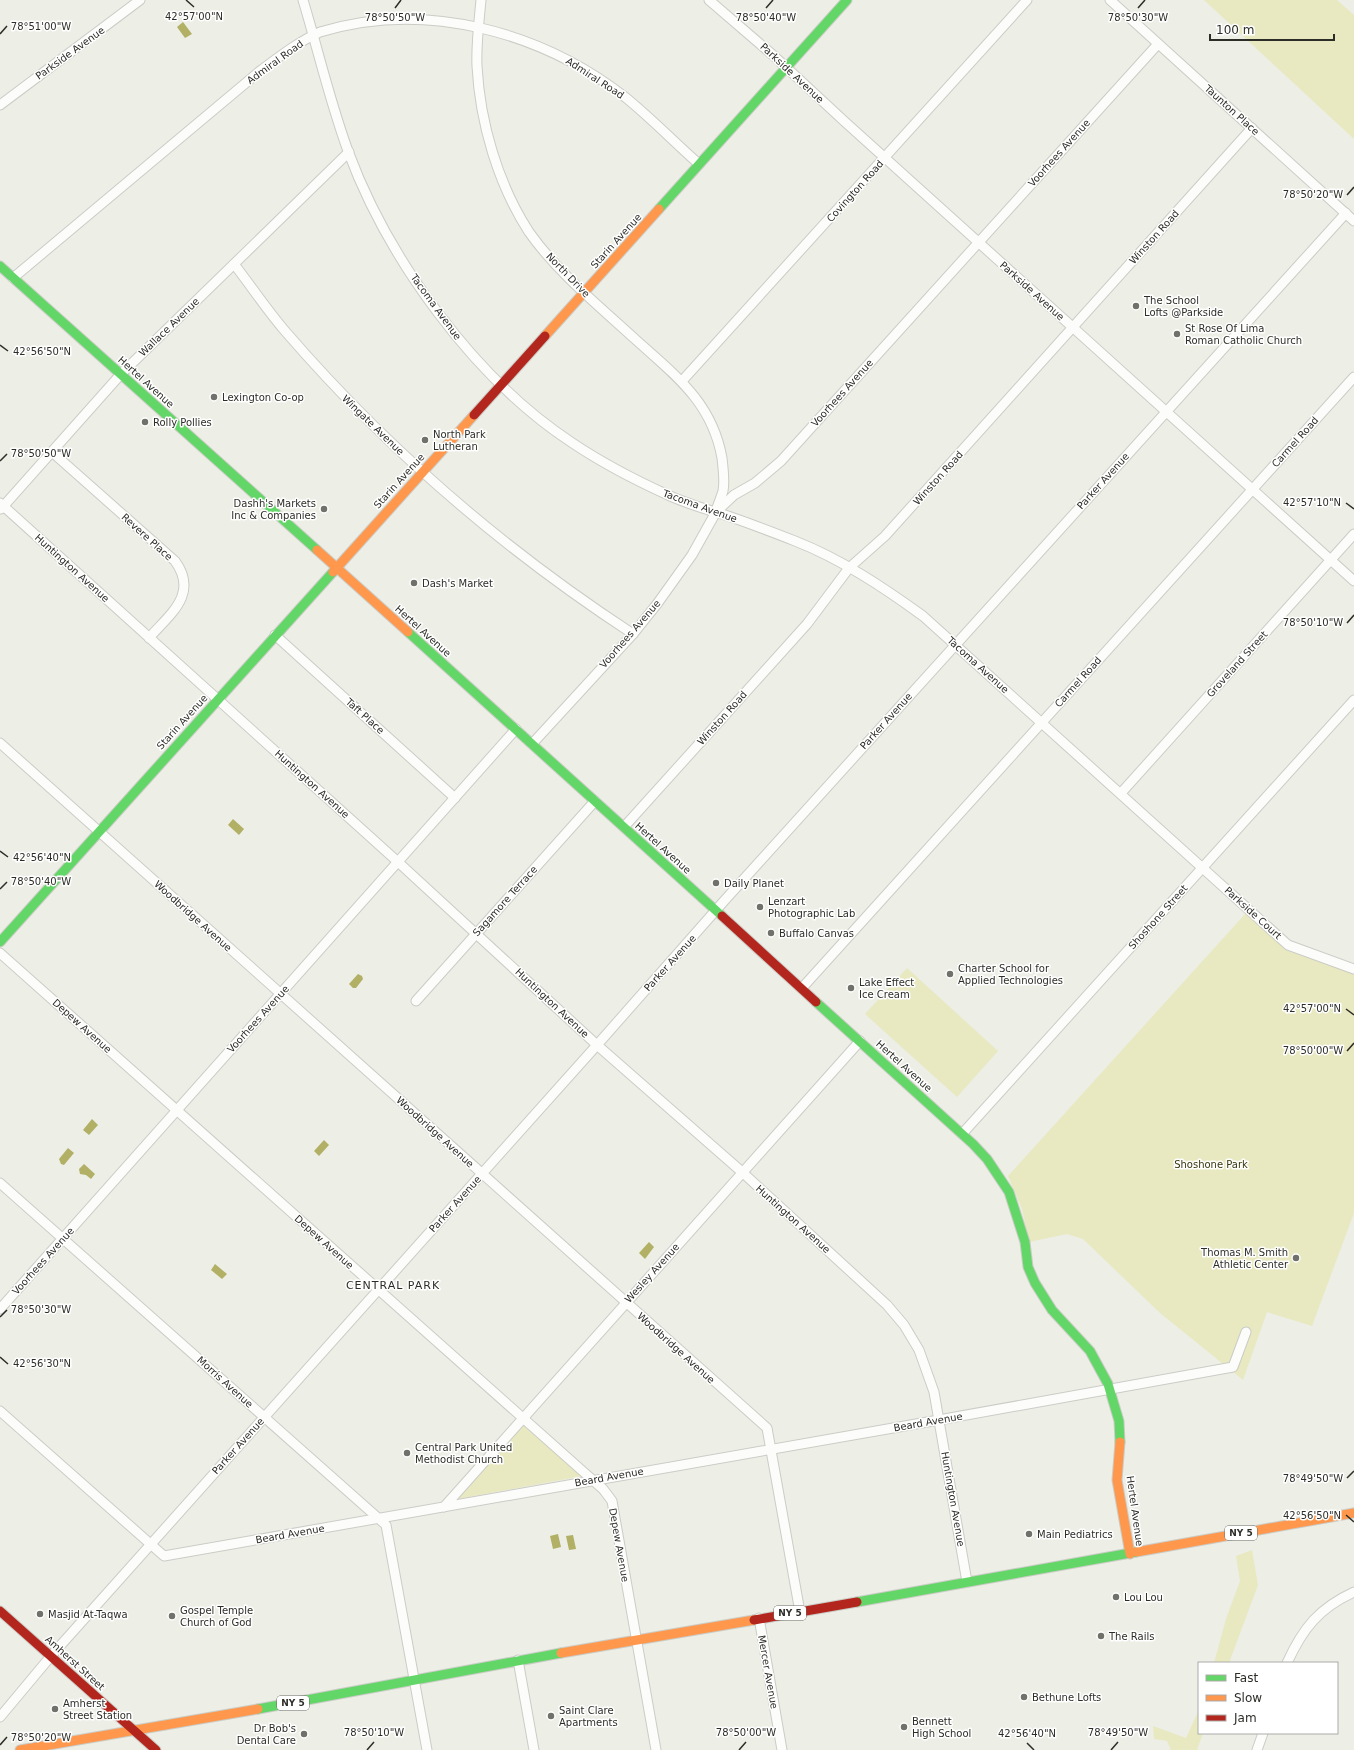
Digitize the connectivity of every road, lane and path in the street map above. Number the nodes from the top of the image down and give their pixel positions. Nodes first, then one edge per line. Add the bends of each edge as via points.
1 (140, 0) edge
2 (303, 0) edge
3 (481, 0) edge
4 (710, 0) edge
5 (847, 0) edge
6 (1027, 0) edge
7 (1110, 0) edge
8 (413, 10) dead end
9 (434, 12) dead end
10 (480, 21) junction
11 (313, 35) junction
12 (1158, 44) junction
13 (786, 67) junction
14 (2, 100) edge
15 (1252, 128) junction
16 (349, 152) junction
17 (884, 158) junction
18 (699, 164) junction
19 (1346, 213) junction
20 (1354, 221) edge
21 (979, 242) junction
22 (234, 264) junction
23 (0, 266) edge
24 (13, 278) junction
25 (584, 293) junction
26 (1073, 328) junction
27 (121, 374) junction
28 (1354, 377) edge
29 (682, 381) junction
30 (501, 384) junction
31 (1166, 411) junction
32 (52, 452) junction
33 (422, 472) junction
34 (1252, 489) junction
35 (1, 506) edge
36 (716, 512) junction
37 (1354, 534) edge
38 (1331, 560) junction
39 (336, 568) junction
40 (849, 568) junction
41 (1354, 581) edge
42 (633, 634) junction
43 (275, 635) junction
44 (149, 638) junction
45 (955, 645) junction
46 (218, 699) junction
47 (1354, 700) edge
48 (1041, 723) junction
49 (516, 730) junction
50 (0, 743) edge
51 (532, 744) junction
52 (1121, 793) junction
53 (455, 798) junction
54 (595, 801) junction
55 (624, 827) junction
56 (99, 831) junction
57 (398, 862) junction
58 (1202, 867) junction
59 (716, 910) junction
60 (476, 933) junction
61 (0, 942) edge
62 (0, 954) edge
63 (1354, 969) edge
64 (802, 988) junction
65 (280, 994) junction
66 (416, 1001) dead end
67 (860, 1041) junction
68 (597, 1045) junction
69 (177, 1111) junction
70 (962, 1134) junction
71 (742, 1172) junction
72 (482, 1174) junction
73 (0, 1183) edge
74 (63, 1238) junction
75 (378, 1290) junction
76 (626, 1303) junction
77 (0, 1309) edge
78 (1246, 1332) dead end
79 (1110, 1389) junction
80 (0, 1411) edge
81 (264, 1417) junction
82 (523, 1418) junction
83 (939, 1420) junction
84 (770, 1449) junction
85 (593, 1480) junction
86 (444, 1507) junction
87 (1354, 1513) edge
88 (378, 1518) junction
89 (150, 1544) junction
90 (1130, 1554) junction
91 (967, 1582) junction
92 (1354, 1592) edge
93 (0, 1611) edge
94 (800, 1612) junction
95 (759, 1618) junction
96 (636, 1641) junction
97 (50, 1656) junction
98 (518, 1660) junction
99 (1287, 1662) edge
100 (414, 1680) junction
101 (0, 1717) edge
102 (134, 1731) junction
103 (1263, 1734) edge
104 (20, 1750) edge
105 (156, 1750) edge
106 (427, 1750) edge
107 (534, 1750) edge
108 (656, 1750) edge
109 (782, 1750) edge
110 (1257, 1750) edge

1 - 14 street, Parkside Avenue
2 - 11 street, Tacoma Avenue
3 - 10 street, North Drive
4 - 13 street, Parkside Avenue
5 - 13 street, Starin Avenue
6 - 17 street, Covington Road
7 - 12 street, Taunton Place
8 - 11 street, Admiral Road via 362,16
9 - 10 street, Admiral Road
10 - 18 street, Admiral Road via 540,45 590,72 626,98
10 - 25 street, North Drive via 477,65 479,90 489,140 500,174 529,231
11 - 16 street, Tacoma Avenue
11 - 24 street, Admiral Road via 260,72
12 - 15 street, Taunton Place
12 - 21 street, Voorhees Avenue
13 - 17 street, Parkside Avenue
13 - 18 street, Starin Avenue
15 - 19 street, Taunton Place
15 - 26 street, Winston Road
16 - 22 street, Wallace Avenue
16 - 30 street, Tacoma Avenue via 373,207 405,264 465,346
17 - 21 street, Parkside Avenue
17 - 29 street, Covington Road
18 - 25 street, Starin Avenue
19 - 20 street, Taunton Place
19 - 31 street, Parker Avenue
21 - 26 street, Parkside Avenue
21 - 36 street, Voorhees Avenue via 781,461 762,478 734,495
22 - 27 street, Wallace Avenue
22 - 33 street, Wingate Avenue via 284,330 325,376
23 - 24 street, Hertel Avenue
24 - 27 street, Hertel Avenue
25 - 29 street, North Drive
25 - 30 street, Starin Avenue
26 - 31 street, Parkside Avenue
26 - 40 street, Winston Road via 885,536
27 - 32 street, Wallace Avenue
27 - 39 street, Hertel Avenue
28 - 34 street, Carmel Road
29 - 36 street, North Drive via 703,408 714,427 719,444 723,490
30 - 33 street, Starin Avenue
30 - 36 street, Tacoma Avenue via 555,431 605,462 671,497
31 - 34 street, Parkside Avenue
31 - 45 street, Parker Avenue
32 - 35 street, Wallace Avenue
32 - 44 street, Revere Place via 180,568 185,585 182,599
33 - 39 street, Starin Avenue
33 - 42 street, Wingate Avenue via 521,556
34 - 38 street, Parkside Avenue
34 - 48 street, Carmel Road
35 - 44 street, Huntington Avenue
36 - 40 street, Tacoma Avenue via 796,541
36 - 42 street, Voorhees Avenue via 678,576
37 - 38 street, Groveland Street
38 - 41 street, Parkside Avenue
38 - 52 street, Groveland Street
39 - 43 street, Starin Avenue
39 - 49 street, Hertel Avenue
40 - 45 street, Tacoma Avenue via 906,604
40 - 55 street, Winston Road via 807,624
42 - 51 street, Voorhees Avenue
43 - 46 street, Starin Avenue
43 - 53 street, Taft Place
44 - 46 street, Huntington Avenue
45 - 48 street, Tacoma Avenue
45 - 59 street, Parker Avenue
46 - 56 street, Starin Avenue
46 - 57 street, Huntington Avenue
47 - 58 street, Shoshone Street
48 - 52 street, Tacoma Avenue
48 - 64 street, Carmel Road
49 - 51 street, Hertel Avenue
49 - 53 street, Voorhees Avenue
50 - 56 street, Woodbridge Avenue
51 - 54 street, Hertel Avenue
52 - 58 street, Tacoma Avenue
53 - 57 street, Voorhees Avenue
54 - 55 street, Hertel Avenue
54 - 60 street, Sagamore Terrace
55 - 59 street, Hertel Avenue
56 - 61 street, Starin Avenue
56 - 65 street, Woodbridge Avenue
57 - 60 street, Huntington Avenue
57 - 65 street, Voorhees Avenue
58 - 63 street, Parkside Court via 1288,945
58 - 70 street, Shoshone Street
59 - 64 street, Hertel Avenue
59 - 68 street, Parker Avenue
60 - 66 street, Sagamore Terrace
60 - 68 street, Huntington Avenue
62 - 69 street, Depew Avenue
64 - 67 street, Hertel Avenue
65 - 69 street, Voorhees Avenue
65 - 72 street, Woodbridge Avenue
67 - 70 street, Hertel Avenue
67 - 71 street, Wesley Avenue
68 - 71 street, Huntington Avenue
68 - 72 street, Parker Avenue
69 - 74 street, Voorhees Avenue
69 - 75 street, Depew Avenue
70 - 79 street, Hertel Avenue via 987,1159 1009,1192 1025,1242 1028,1267 1035,1284 1052,1310 1090,1351
71 - 76 street, Wesley Avenue
71 - 83 street, Huntington Avenue via 868,1286 904,1325 928,1372
72 - 75 street, Parker Avenue
72 - 76 street, Woodbridge Avenue
73 - 74 street, Morris Avenue
74 - 77 street, Voorhees Avenue
74 - 81 street, Morris Avenue
75 - 81 street, Parker Avenue
75 - 82 street, Depew Avenue
76 - 82 street, Wesley Avenue
76 - 84 street, Woodbridge Avenue via 767,1428
78 - 79 street, Beard Avenue via 1233,1367
79 - 83 street, Beard Avenue
79 - 90 street, Hertel Avenue via 1119,1421 1121,1445 1117,1480
80 - 89 street, Beard Avenue
81 - 88 street, Morris Avenue
81 - 89 street, Parker Avenue
82 - 85 street, Depew Avenue
82 - 86 street, Wesley Avenue
83 - 84 street, Beard Avenue
83 - 91 street, Huntington Avenue
84 - 85 street, Beard Avenue
84 - 94 street, Woodbridge Avenue
85 - 86 street, Beard Avenue
85 - 96 street, Depew Avenue via 612,1501
86 - 88 street, Beard Avenue
87 - 90 street, NY 5
88 - 89 street, Beard Avenue via 164,1556
88 - 100 street, Morris Avenue via 386,1526
89 - 97 street, Parker Avenue
90 - 91 street, NY 5
91 - 94 street, NY 5
92 - 99 street via 1325,1608 1313,1620 1297,1642
93 - 97 street, Amherst Street
94 - 95 street, NY 5
95 - 96 street, NY 5
95 - 109 street, Mercer Avenue
96 - 98 street, NY 5
96 - 108 street, Depew Avenue
97 - 101 street, Parker Avenue
97 - 102 street, Amherst Street
98 - 100 street, NY 5
98 - 107 street
100 - 102 street, NY 5
100 - 106 street, Morris Avenue
102 - 104 street, NY 5
102 - 105 street, Amherst Street
103 - 110 street

